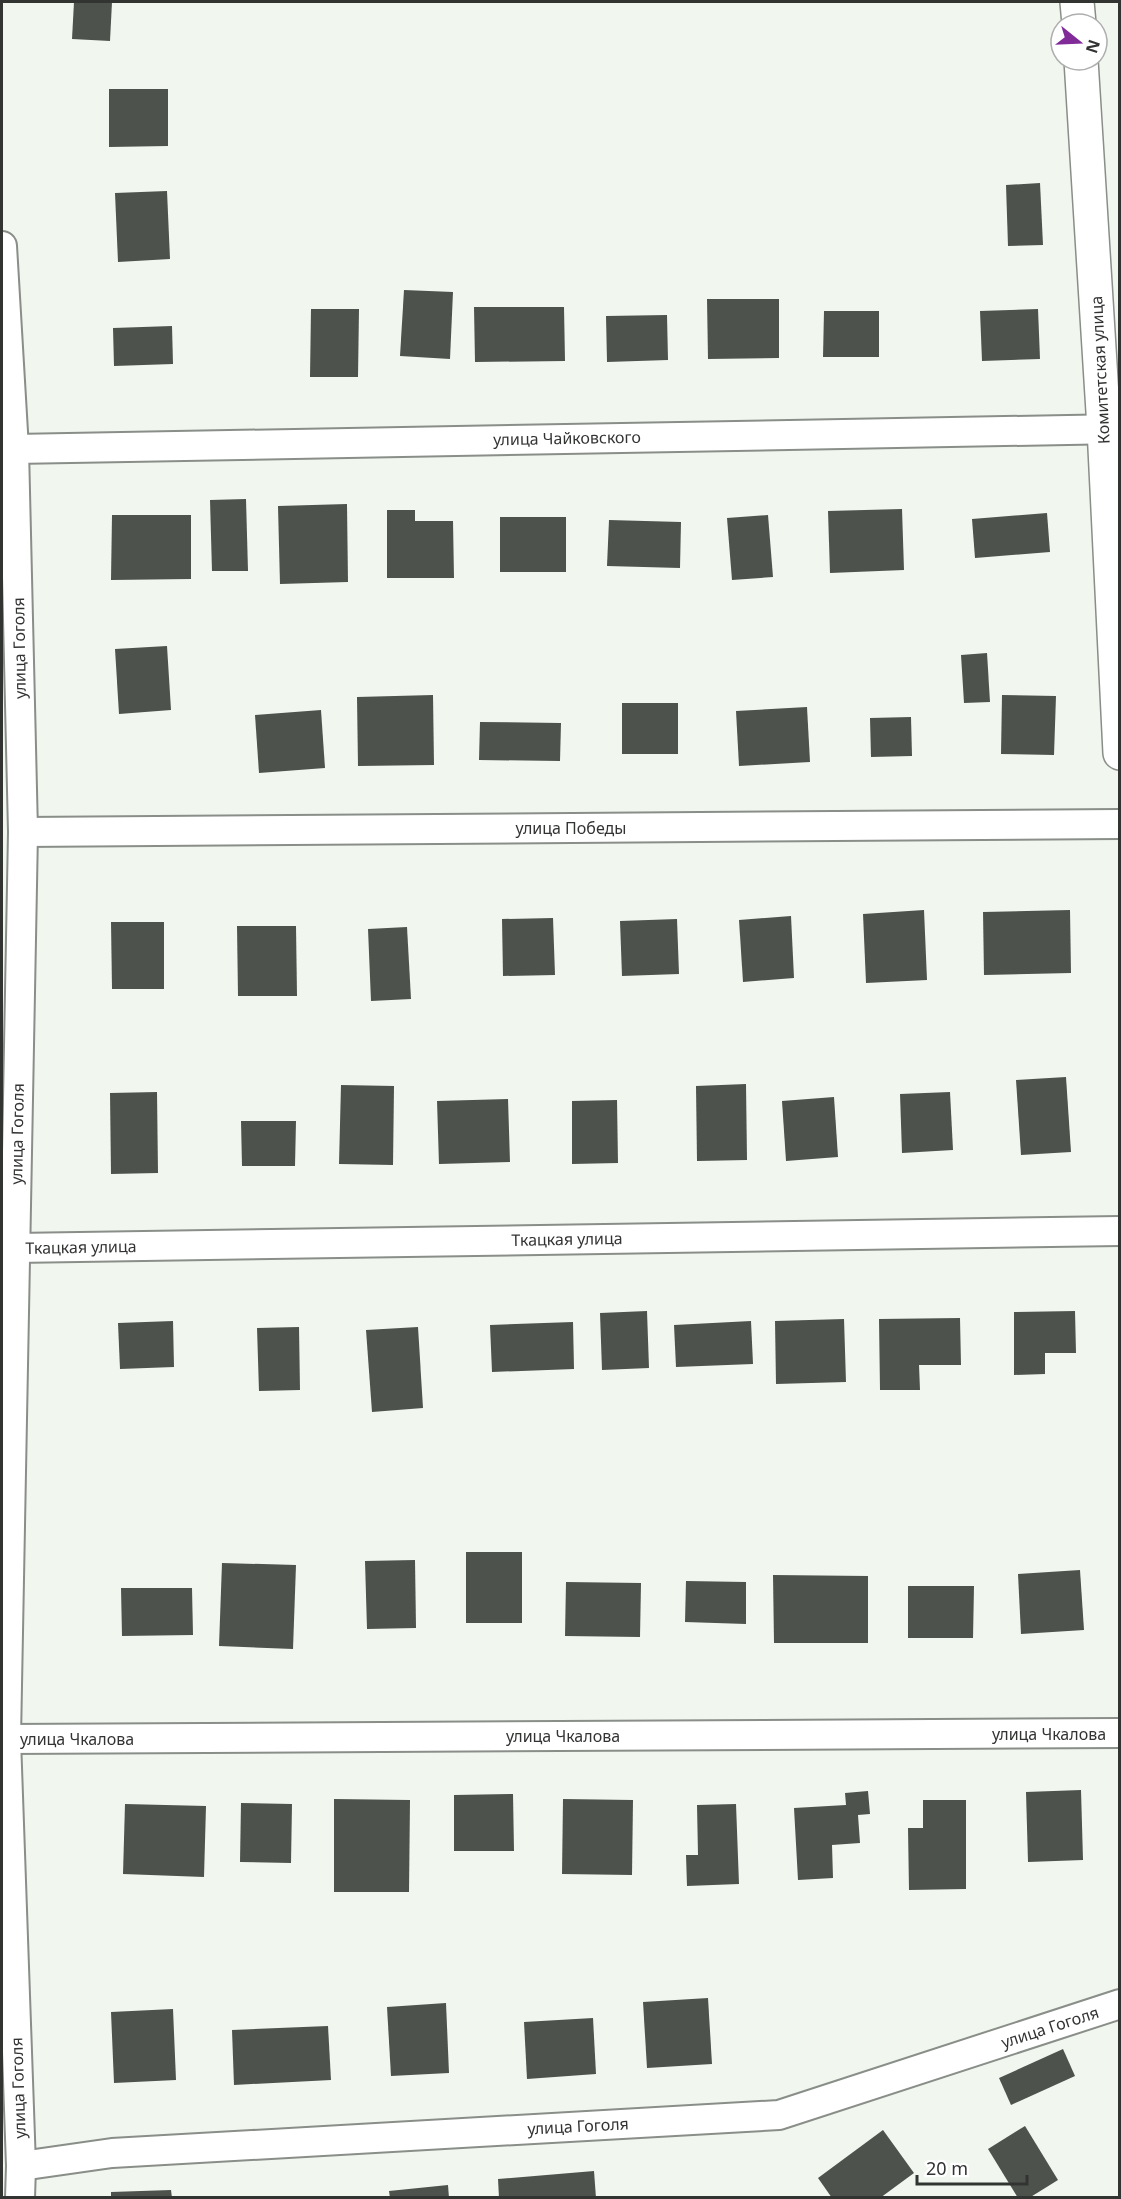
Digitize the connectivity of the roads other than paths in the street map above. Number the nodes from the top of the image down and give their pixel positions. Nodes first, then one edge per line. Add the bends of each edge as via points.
1 (1082, 72) edge
2 (2, 246) edge
3 (1112, 428) edge
4 (14, 449) junction
5 (1119, 753) edge
6 (1119, 824) edge
7 (23, 832) junction
8 (1119, 1231) edge
9 (15, 1248) junction
10 (1119, 1733) edge
11 (6, 1739) junction
12 (1119, 2004) edge
13 (21, 2166) junction
14 (20, 2198) edge

1 - 3 street, Комитетская улица
2 - 4 street, улица Гоголя
3 - 4 street, улица Чайковского
3 - 5 street, Комитетская улица
4 - 7 street, улица Гоголя
6 - 7 street, улица Победы
7 - 9 street, улица Гоголя
8 - 9 street, Ткацкая улица
9 - 11 street, улица Гоголя
10 - 11 street, улица Чкалова
11 - 13 street, улица Гоголя
12 - 13 street, улица Гоголя via 779,2115 112,2153
13 - 14 street, улица Гоголя

